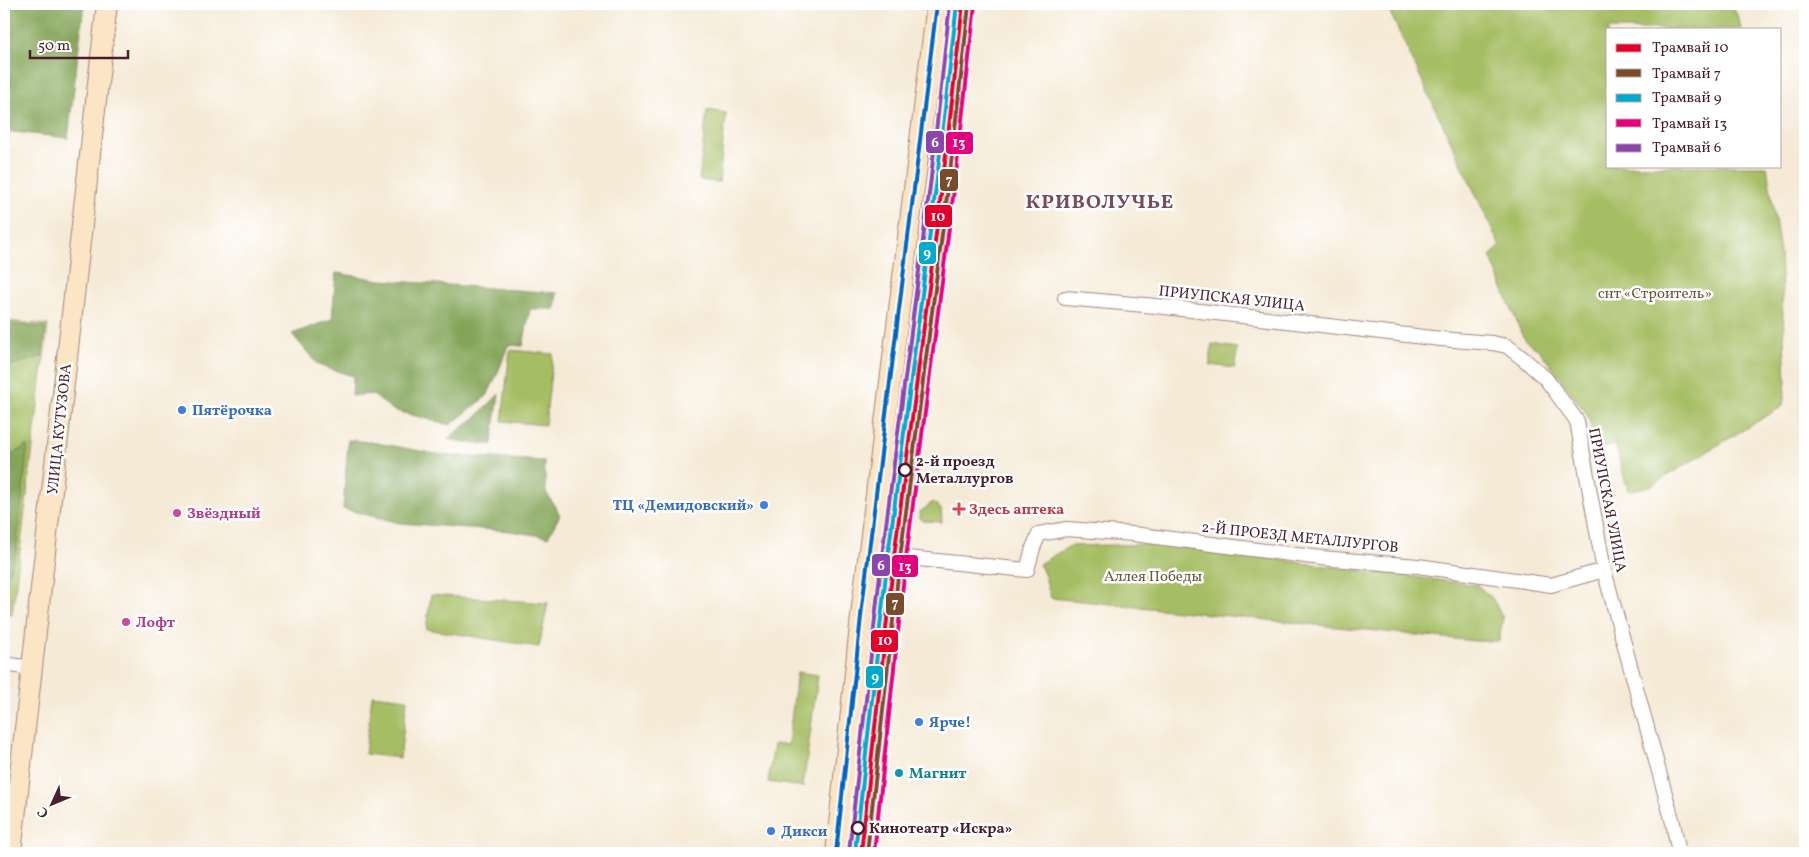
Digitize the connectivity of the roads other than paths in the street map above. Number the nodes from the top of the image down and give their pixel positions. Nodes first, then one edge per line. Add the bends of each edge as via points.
1 (107, 4) edge
2 (936, 4) edge
3 (1065, 298) dead end
4 (869, 554) junction
5 (1604, 570) junction
6 (4, 664) edge
7 (31, 668) junction
8 (9, 840) edge
9 (836, 853) edge
10 (1679, 853) edge

1 - 7 main road, УЛИЦА КУТУЗОВА
2 - 4 main road
3 - 5 street, ПРИУПСКАЯ УЛИЦА via 1507,346 1546,379 1577,421
4 - 5 street, 2-Й ПРОЕЗД МЕТАЛЛУРГОВ via 1027,570 1039,534 1067,528 1418,566 1551,585
4 - 9 main road
5 - 10 street, ПРИУПСКАЯ УЛИЦА
6 - 7 street
7 - 8 main road, УЛИЦА КУТУЗОВА

